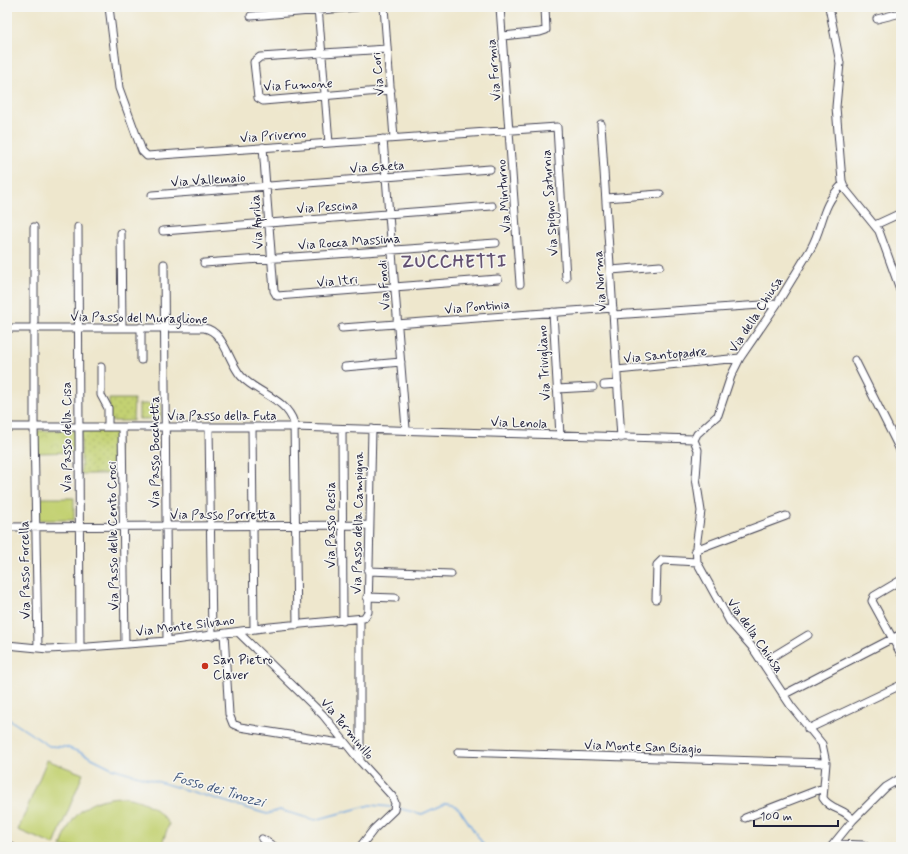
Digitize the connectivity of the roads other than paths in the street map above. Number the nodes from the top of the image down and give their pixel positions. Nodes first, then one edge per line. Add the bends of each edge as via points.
1 (109, 7) edge
2 (357, 7) edge
3 (384, 7) edge
4 (500, 7) edge
5 (545, 7) edge
6 (829, 7) edge
7 (318, 9) edge
8 (901, 13) edge
9 (250, 16) dead end
10 (877, 19) dead end
11 (503, 36) junction
12 (387, 49) junction
13 (322, 53) junction
14 (391, 90) junction
15 (325, 95) junction
16 (602, 124) dead end
17 (556, 127) joint
18 (511, 130) junction
19 (394, 138) junction
20 (383, 139) junction
21 (329, 143) junction
22 (263, 147) junction
23 (490, 169) dead end
24 (386, 177) junction
25 (843, 184) junction
26 (266, 186) junction
27 (660, 194) dead end
28 (152, 195) dead end
29 (606, 198) junction
30 (492, 206) dead end
31 (901, 213) edge
32 (389, 214) junction
33 (268, 223) junction
34 (875, 225) junction
35 (34, 227) dead end
36 (78, 227) dead end
37 (163, 231) dead end
38 (121, 233) dead end
39 (496, 243) dead end
40 (392, 250) junction
41 (271, 258) junction
42 (204, 263) dead end
43 (164, 264) dead end
44 (660, 266) dead end
45 (611, 270) junction
46 (566, 278) dead end
47 (498, 279) dead end
48 (520, 284) dead end
49 (395, 287) junction
50 (901, 292) edge
51 (275, 295) joint
52 (777, 304) junction
53 (613, 308) junction
54 (552, 312) junction
55 (614, 315) junction
56 (398, 324) junction
57 (79, 327) junction
58 (122, 327) junction
59 (141, 327) junction
60 (7, 328) edge
61 (35, 328) junction
62 (165, 328) junction
63 (342, 328) dead end
64 (740, 358) junction
65 (141, 360) dead end
66 (855, 360) dead end
67 (401, 362) junction
68 (101, 367) dead end
69 (345, 367) dead end
70 (617, 370) junction
71 (618, 384) junction
72 (604, 385) dead end
73 (593, 387) dead end
74 (557, 389) junction
75 (78, 426) junction
76 (108, 426) junction
77 (122, 426) junction
78 (7, 427) edge
79 (34, 427) junction
80 (166, 427) junction
81 (210, 427) junction
82 (252, 427) junction
83 (294, 427) junction
84 (342, 429) junction
85 (372, 429) junction
86 (406, 429) junction
87 (560, 436) junction
88 (621, 438) junction
89 (694, 439) junction
90 (901, 452) edge
91 (786, 516) dead end
92 (296, 525) junction
93 (367, 525) dead end
94 (79, 526) junction
95 (124, 526) junction
96 (166, 526) junction
97 (212, 526) junction
98 (253, 526) junction
99 (342, 526) junction
100 (7, 527) edge
101 (35, 527) junction
102 (695, 550) junction
103 (697, 562) junction
104 (368, 570) junction
105 (451, 574) dead end
106 (901, 580) edge
107 (367, 597) junction
108 (395, 598) dead end
109 (656, 598) dead end
110 (363, 618) junction
111 (343, 621) junction
112 (297, 625) junction
113 (254, 629) junction
114 (238, 632) junction
115 (224, 634) junction
116 (901, 634) edge
117 (808, 635) dead end
118 (212, 636) junction
119 (892, 638) junction
120 (167, 641) junction
121 (125, 644) junction
122 (7, 645) edge
123 (38, 648) junction
124 (80, 648) junction
125 (901, 654) edge
126 (762, 663) junction
127 (901, 685) edge
128 (783, 695) junction
129 (808, 729) junction
130 (346, 744) junction
131 (458, 752) dead end
132 (360, 761) junction
133 (826, 763) junction
134 (901, 778) edge
135 (823, 788) junction
136 (745, 818) dead end
137 (853, 820) junction
138 (262, 839) dead end
139 (7, 844) edge
140 (832, 845) edge
141 (864, 845) dead end
142 (12, 847) edge
143 (275, 847) edge
144 (360, 847) edge

1 - 22 street, Via Priverno via 120,92 144,154 150,156
2 - 7 street
3 - 12 street, Via Cori
4 - 11 street, Via Formia
5 - 11 street via 547,26 544,31
6 - 25 street via 840,64 836,107
7 - 9 street
7 - 13 street
8 - 10 street
11 - 18 street, Via Formia
12 - 13 street, Via Fumone
12 - 14 street, Via Cori
13 - 15 street
13 - 15 street, Via Fumone via 258,58 254,62 256,89 261,101
14 - 15 street, Via Fumone
14 - 19 street, Via Cori
15 - 21 street
16 - 29 street, Via Norma
17 - 18 street, Via Priverno
17 - 46 street, Via Spigno Saturnia
18 - 19 street, Via Priverno
18 - 48 street, Via Minturno
19 - 20 street, Via Priverno
20 - 21 street, Via Priverno
20 - 24 street, Via Fondi
21 - 22 street, Via Priverno
22 - 26 street, Via Aprilia
23 - 24 street, Via Gaeta
24 - 26 street, Via Gaeta
24 - 32 street, Via Fondi
25 - 34 street
25 - 52 street, Via della Chiusa via 828,202 815,242
26 - 28 street, Via Vallemaio
26 - 33 street, Via Aprilia
27 - 29 street
29 - 45 street, Via Norma
30 - 32 street, Via Pescina
31 - 34 street
32 - 33 street, Via Pescina
32 - 40 street, Via Fondi
33 - 37 street, Via Pescina
33 - 41 street, Via Aprilia
34 - 50 street via 883,240
35 - 61 street, Via Passo Forcella
36 - 57 street, Via Passo della Cisa
38 - 58 street
39 - 40 street, Via Rocca Massima
40 - 41 street, Via Rocca Massima
40 - 49 street, Via Fondi
41 - 42 street, Via Rocca Massima
41 - 51 street, Via Aprilia
43 - 62 street, Via Passo Bocchetta
44 - 45 street
45 - 53 street, Via Norma
47 - 49 street, Via Itri
49 - 51 street, Via Itri
49 - 56 street, Via Fondi
52 - 55 street
52 - 64 street, Via della Chiusa
53 - 54 street, Via Pontinia
53 - 55 street, Via Norma
54 - 56 street, Via Pontinia
54 - 74 street, Via Trivigliano
55 - 70 street, Via Norma
56 - 63 street, Via Pontinia
56 - 67 street, Via Fondi
57 - 58 street, Via Passo del Muraglione
57 - 61 street, Via Passo del Muraglione
57 - 75 street, Via Passo della Cisa
58 - 59 street, Via Passo del Muraglione
59 - 62 street, Via Passo del Muraglione
59 - 65 street
60 - 61 street, Via Passo del Muraglione
61 - 79 street, Via Passo Forcella
62 - 80 street, Via Passo Bocchetta
62 - 83 street, Via Passo del Muraglione via 204,328 213,331 240,375 283,406 291,415
64 - 70 street, Via Santopadre
64 - 89 street, Via della Chiusa via 718,415
66 - 90 street
67 - 69 street
67 - 86 street, Via Fondi
68 - 76 street via 101,395 108,408
70 - 71 street, Via Norma
71 - 72 street
71 - 88 street, Via Norma
73 - 74 street
74 - 87 street, Via Trivigliano
75 - 76 street, Via Passo della Futa
75 - 79 street, Via Passo della Futa
75 - 94 street, Via Passo della Cisa
76 - 77 street, Via Passo della Futa
77 - 80 street, Via Passo della Futa
77 - 95 street, Via Passo delle Cento Croci
78 - 79 street, Via Passo della Futa
79 - 101 street, Via Passo Forcella
80 - 81 street, Via Passo della Futa
80 - 96 street, Via Passo Bocchetta
81 - 82 street, Via Passo della Futa
81 - 97 street
82 - 83 street, Via Passo della Futa
82 - 98 street
83 - 84 street, Via Passo della Futa
83 - 92 street
84 - 85 street, Via Lenola
84 - 99 street, Via Passo Resia
85 - 86 street, Via Lenola
85 - 104 street, Via Passo della Campigna
86 - 87 street, Via Lenola
87 - 88 street, Via Lenola
88 - 89 street, Via Lenola
89 - 102 street, Via della Chiusa via 698,450 696,478 701,508
91 - 102 street
92 - 98 street, Via Passo Porretta
92 - 99 street, Via Passo Porretta
92 - 112 street
93 - 99 street, Via Passo Porretta
94 - 95 street, Via Passo Porretta
94 - 101 street, Via Passo Porretta
94 - 124 street, Via Passo della Cisa
95 - 96 street, Via Passo Porretta
95 - 121 street, Via Passo delle Cento Croci
96 - 97 street, Via Passo Porretta
96 - 120 street, Via Passo Bocchetta
97 - 98 street, Via Passo Porretta
97 - 118 street
98 - 113 street
99 - 111 street, Via Passo Resia
100 - 101 street, Via Passo Porretta
101 - 123 street, Via Passo Forcella
102 - 103 street, Via della Chiusa
103 - 109 street via 658,562
103 - 126 street, Via della Chiusa via 730,622
104 - 105 street
104 - 107 street, Via Passo della Campigna
106 - 119 street via 872,600
107 - 108 street
107 - 110 street, Via Passo della Campigna
110 - 111 street, Via Monte Silvano
110 - 132 street, Via Passo della Campigna
111 - 112 street, Via Monte Silvano
112 - 113 street, Via Monte Silvano
113 - 114 street, Via Monte Silvano
114 - 115 street, Via Monte Silvano
114 - 130 street, Via Terminillo via 320,712
115 - 118 street, Via Monte Silvano
115 - 130 street via 229,714 233,724
116 - 119 street
117 - 126 street
118 - 120 street, Via Monte Silvano
119 - 125 street
119 - 128 street
120 - 121 street, Via Monte Silvano
121 - 124 street, Via Monte Silvano
122 - 123 street, Via Monte Silvano
123 - 124 street, Via Monte Silvano
126 - 128 street, Via della Chiusa
127 - 129 street
128 - 129 street, Via della Chiusa
129 - 133 street, Via della Chiusa via 822,744
130 - 132 street, Via Terminillo
131 - 133 street, Via Monte San Biagio
132 - 144 street, Via Terminillo via 390,794 394,808
133 - 135 street, Via della Chiusa
134 - 137 street via 886,787
135 - 136 street
135 - 137 street via 826,802 846,812
137 - 140 street
138 - 143 street
139 - 142 street
140 - 141 street

